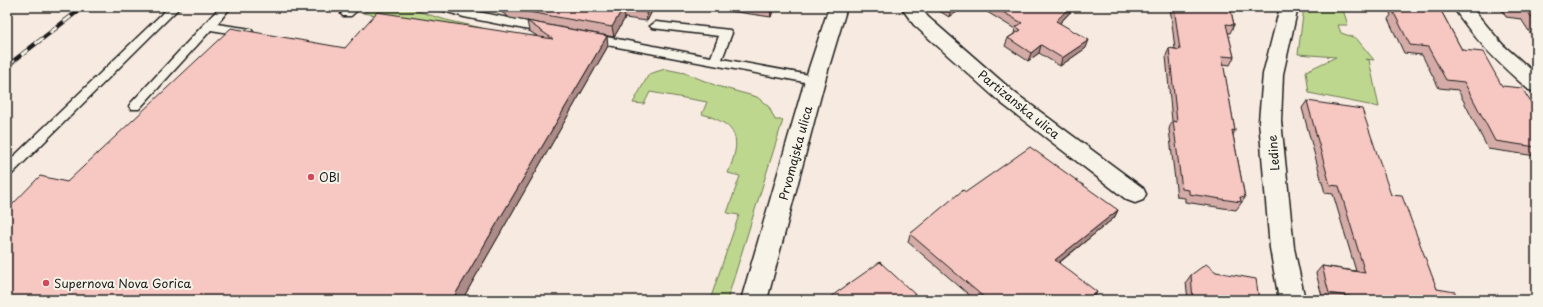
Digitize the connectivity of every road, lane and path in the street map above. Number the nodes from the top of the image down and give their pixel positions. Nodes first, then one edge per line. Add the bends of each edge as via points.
1 (175, 7) edge
2 (226, 7) edge
3 (442, 7) edge
4 (838, 7) edge
5 (910, 7) edge
6 (1289, 7) edge
7 (1462, 7) edge
8 (209, 26) junction
9 (656, 26) dead end
10 (555, 31) edge
11 (255, 34) edge
12 (578, 35) edge
13 (716, 61) junction
14 (815, 80) junction
15 (1536, 85) edge
16 (135, 106) dead end
17 (7, 171) edge
18 (1135, 194) dead end
19 (754, 300) edge
20 (1292, 300) edge

1 - 17 lane
2 - 8 lane
3 - 10 lane via 464,14
4 - 14 street, Prvomajska ulica
5 - 18 street, Partizanska ulica via 921,21 1008,98
6 - 20 street, Ledine via 1273,74 1270,121 1282,248
7 - 15 street via 1488,42
8 - 11 lane
8 - 16 lane
9 - 13 lane via 726,33
12 - 13 lane
13 - 14 lane
14 - 19 street, Prvomajska ulica

